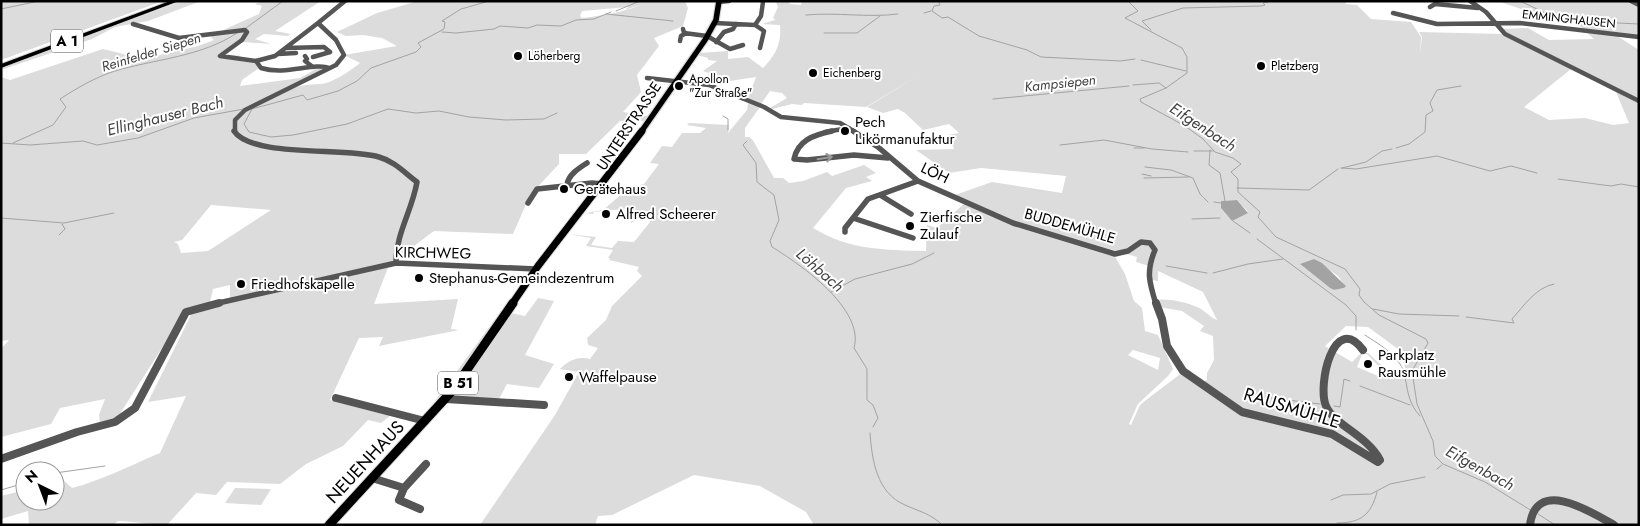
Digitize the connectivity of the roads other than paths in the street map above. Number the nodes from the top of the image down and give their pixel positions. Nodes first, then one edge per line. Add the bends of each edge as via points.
1 (168, 1) edge
2 (176, 1) edge
3 (345, 1) edge
4 (729, 1) edge
5 (1470, 1) edge
6 (1631, 1) edge
7 (718, 2) edge
8 (764, 2) edge
9 (1639, 5) edge
10 (1430, 7) dead end
11 (729, 8) dead end
12 (1480, 8) junction
13 (148, 10) junction
14 (1393, 13) dead end
15 (131, 19) junction
16 (318, 23) junction
17 (715, 23) junction
18 (736, 24) junction
19 (755, 25) junction
20 (1497, 25) junction
21 (707, 36) junction
22 (1639, 37) edge
23 (680, 40) dead end
24 (716, 42) junction
25 (744, 45) dead end
26 (286, 48) junction
27 (760, 48) dead end
28 (340, 49) junction
29 (330, 52) junction
30 (296, 53) dead end
31 (278, 54) junction
32 (305, 56) dead end
33 (313, 58) dead end
34 (256, 61) junction
35 (1, 64) edge
36 (313, 67) junction
37 (330, 68) junction
38 (647, 78) dead end
39 (674, 81) junction
40 (1639, 101) edge
41 (764, 107) joint
42 (850, 128) junction
43 (888, 158) junction
44 (587, 163) dead end
45 (918, 181) junction
46 (604, 184) junction
47 (567, 185) junction
48 (880, 195) junction
49 (528, 203) dead end
50 (974, 205) joint
51 (912, 214) dead end
52 (853, 218) junction
53 (845, 232) dead end
54 (913, 238) dead end
55 (396, 263) junction
56 (536, 270) junction
57 (1363, 350) dead end
58 (1177, 363) joint
59 (336, 398) dead end
60 (446, 399) junction
61 (544, 405) dead end
62 (425, 421) junction
63 (1, 459) edge
64 (426, 464) dead end
65 (372, 478) junction
66 (404, 488) junction
67 (420, 509) dead end
68 (329, 525) edge
69 (1530, 525) edge
70 (1614, 525) edge

1 - 13 highway, A 1
2 - 13 highway, A 1
3 - 16 street
4 - 7 street, UNTERSTRASSE
4 - 11 street, UNTERSTRASSE
5 - 12 street, EMMINGHAUSEN
6 - 9 street
7 - 17 main road, UNTERSTRASSE / B 51
8 - 19 street
10 - 12 street via 1435,4
12 - 20 street, EMMINGHAUSEN
13 - 15 highway, A 1
14 - 20 street, EMMINGHAUSEN via 1440,24
15 - 34 street via 180,38 238,30 246,32 242,40 220,56
15 - 35 highway, A 1
16 - 26 street
16 - 28 street via 336,40
17 - 18 street
17 - 21 main road, UNTERSTRASSE / B 51
18 - 19 street
18 - 24 street
19 - 27 street via 764,31
20 - 22 street, EMMINGHAUSEN via 1525,23
20 - 40 street, EMMINGHAUSEN via 1505,34
21 - 23 street via 684,31
21 - 24 street
21 - 39 main road, UNTERSTRASSE / B 51
24 - 25 street via 730,49
26 - 29 street via 326,48
26 - 31 street
28 - 29 street
28 - 37 street via 344,55
29 - 33 street
30 - 31 street
31 - 34 street
32 - 36 street via 305,61
34 - 36 street via 263,69 294,71
36 - 37 street
37 - 55 street via 251,106 235,119 233,127 243,140 260,146 386,159 417,182 416,193 394,245
38 - 39 street, UNTERSTRASSE
39 - 41 street, UNTERSTRASSE via 709,85
39 - 46 main road, UNTERSTRASSE / B 51
41 - 42 street, LÖH via 781,117 833,121
42 - 43 street, LÖH
42 -> 43 street via 811,135 793,157 796,160 854,155
43 - 45 street, LÖH
44 - 47 street via 576,170
45 - 48 street
45 - 50 street, LÖH
46 - 47 street
46 - 56 main road, NEUENHAUS / B 51
47 - 49 street via 538,189
48 - 51 street
48 - 52 street via 868,199
50 - 58 street, BUDDEMÜHLE via 1013,222 1113,253 1128,251 1141,242 1152,244 1155,250 1148,266 1151,289 1166,342
52 - 53 street
52 - 54 street
55 - 56 street, KIRCHWEG
55 - 63 street, KIRCHWEG via 186,312 135,408 115,422
56 - 60 main road, NEUENHAUS / B 51
57 - 58 street, RAUSMÜHLE via 1350,340 1341,341 1333,348 1325,368 1326,404 1337,417 1365,438 1378,455 1378,462 1332,434 1242,412 1192,378
59 - 62 street, NEUENHAUS
60 - 61 street
60 - 62 main road, NEUENHAUS / B 51
62 - 65 main road, NEUENHAUS / B 51
64 - 66 street
65 - 66 street
65 - 68 main road, NEUENHAUS / B 51
66 - 67 street via 399,500
69 - 70 street via 1541,505 1552,500 1567,502

